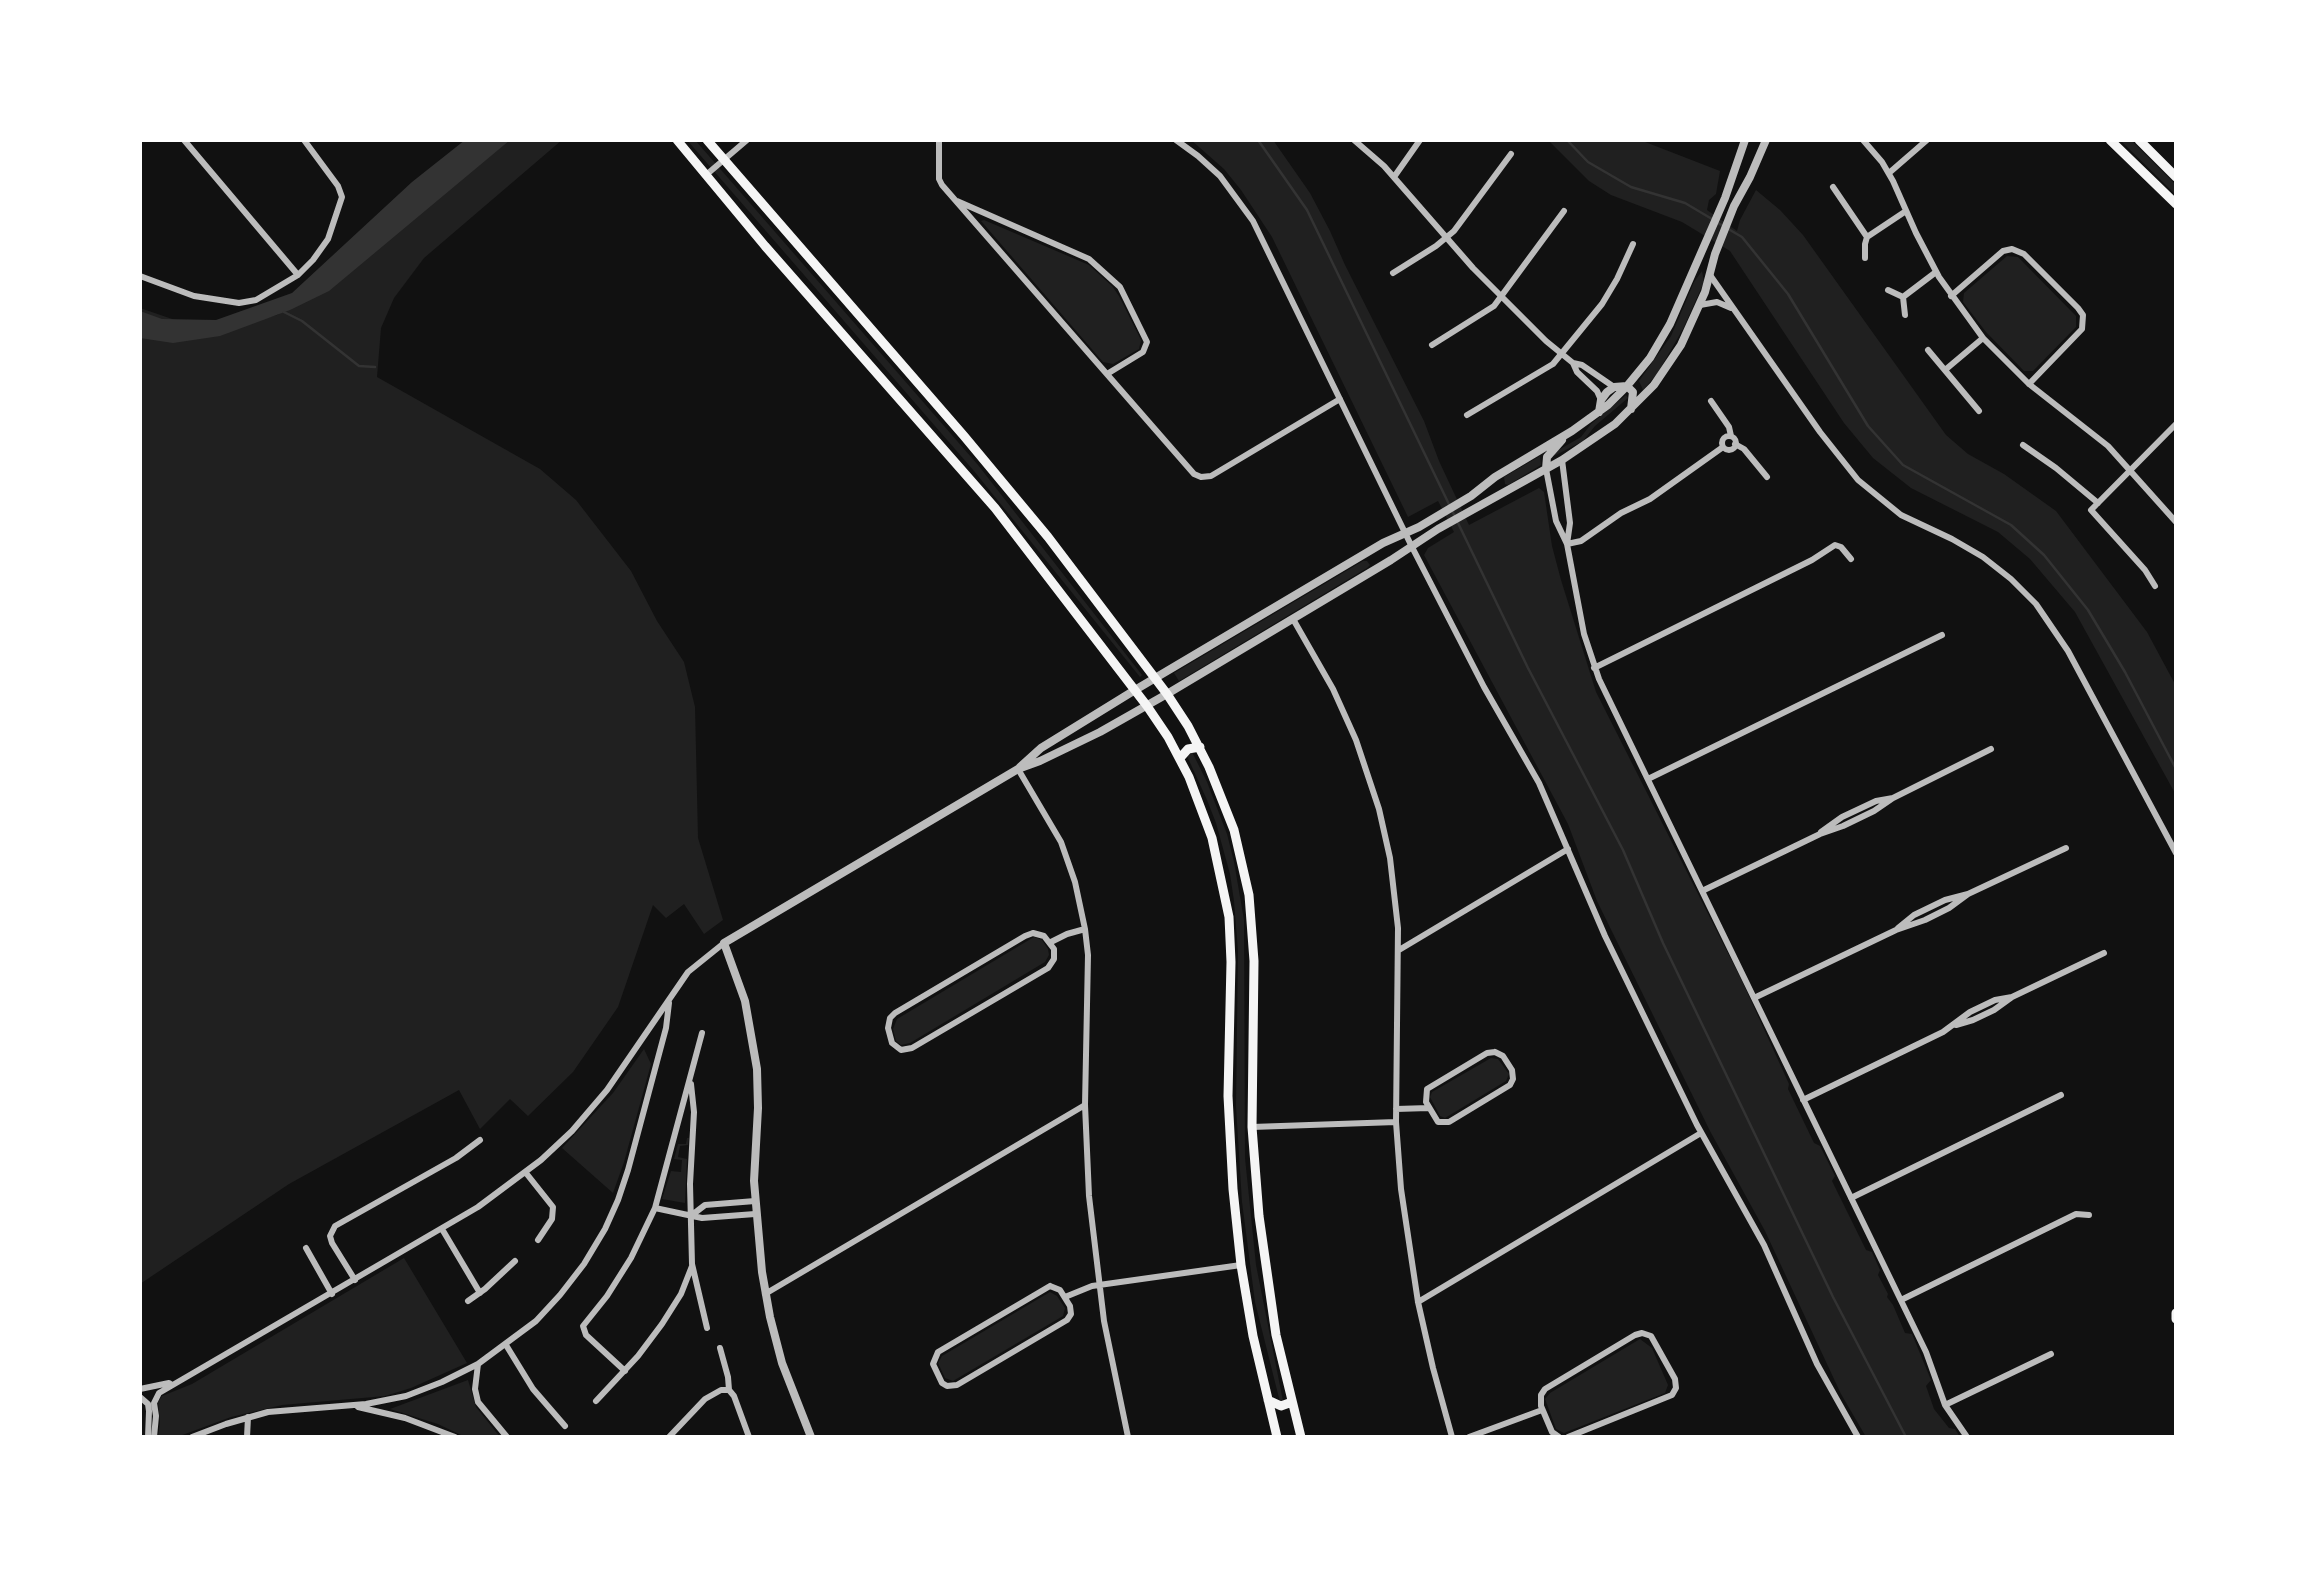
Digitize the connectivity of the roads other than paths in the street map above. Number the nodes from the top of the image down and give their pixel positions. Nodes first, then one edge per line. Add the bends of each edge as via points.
1 (184, 140) edge
2 (304, 140) edge
3 (677, 140) edge
4 (706, 140) edge
5 (747, 140) edge
6 (939, 140) edge
7 (1176, 140) edge
8 (1354, 140) edge
9 (1420, 140) edge
10 (1745, 140) edge
11 (1766, 140) edge
12 (1863, 140) edge
13 (1927, 140) edge
14 (2110, 140) edge
15 (2139, 140) edge
16 (1511, 154) dead end
17 (724, 159) junction
18 (1889, 173) junction
19 (706, 175) junction
20 (1394, 177) junction
21 (2176, 177) edge
22 (1833, 187) dead end
23 (955, 201) junction
24 (2176, 204) edge
25 (1564, 211) dead end
26 (1906, 211) junction
27 (1867, 237) junction
28 (1447, 238) junction
29 (1633, 244) dead end
30 (1865, 258) dead end
31 (1936, 272) junction
32 (1392, 273) dead end
33 (298, 275) junction
34 (1710, 275) junction
35 (140, 276) edge
36 (1888, 290) dead end
37 (1951, 296) junction
38 (1502, 297) junction
39 (1903, 298) junction
40 (1700, 305) junction
41 (1732, 309) junction
42 (1905, 315) dead end
43 (1983, 338) junction
44 (1432, 345) dead end
45 (1928, 350) dead end
46 (1561, 354) junction
47 (1573, 363) junction
48 (1945, 370) junction
49 (1107, 374) junction
50 (2029, 384) junction
51 (1628, 386) junction
52 (1614, 387) junction
53 (1340, 399) junction
54 (1601, 400) junction
55 (1712, 401) dead end
56 (1979, 411) dead end
57 (1599, 412) junction
58 (1630, 412) junction
59 (1467, 415) dead end
60 (2176, 424) edge
61 (1572, 431) junction
62 (1731, 436) junction
63 (1735, 444) junction
64 (2023, 445) dead end
65 (1723, 447) junction
66 (1562, 460) junction
67 (1546, 469) junction
68 (2131, 470) junction
69 (1767, 477) dead end
70 (2098, 503) junction
71 (2176, 522) edge
72 (1405, 533) junction
73 (1567, 544) junction
74 (1412, 547) junction
75 (1851, 559) dead end
76 (2155, 586) dead end
77 (1293, 619) junction
78 (1942, 635) dead end
79 (1594, 668) junction
80 (1155, 678) junction
81 (1135, 690) junction
82 (1167, 694) junction
83 (1147, 706) junction
84 (1200, 747) junction
85 (1991, 750) dead end
86 (1180, 758) junction
87 (1017, 769) junction
88 (1648, 779) junction
89 (2066, 848) dead end
90 (1568, 849) junction
91 (2176, 853) edge
92 (1702, 891) junction
93 (1085, 929) junction
94 (1051, 942) junction
95 (724, 943) junction
96 (1399, 950) junction
97 (2104, 953) dead end
98 (1754, 998) junction
99 (670, 1001) junction
100 (702, 1033) dead end
101 (690, 1081) junction
102 (2061, 1096) dead end
103 (1803, 1100) junction
104 (1085, 1105) junction
105 (1429, 1108) junction
106 (1396, 1109) junction
107 (1396, 1122) junction
108 (1252, 1127) junction
109 (1702, 1133) junction
110 (480, 1140) dead end
111 (526, 1173) junction
112 (1851, 1198) junction
113 (755, 1201) junction
114 (655, 1208) junction
115 (755, 1214) junction
116 (2089, 1214) dead end
117 (692, 1215) junction
118 (442, 1229) junction
119 (538, 1240) dead end
120 (306, 1248) dead end
121 (516, 1261) dead end
122 (692, 1264) junction
123 (1241, 1265) junction
124 (355, 1280) junction
125 (1099, 1285) junction
126 (480, 1293) junction
127 (332, 1294) junction
128 (765, 1294) junction
129 (1065, 1297) junction
130 (468, 1300) dead end
131 (1901, 1300) junction
132 (1418, 1302) junction
133 (2176, 1313) edge
134 (2176, 1319) edge
135 (707, 1328) dead end
136 (506, 1345) junction
137 (720, 1348) dead end
138 (2051, 1354) dead end
139 (478, 1364) junction
140 (625, 1371) junction
141 (172, 1385) junction
142 (140, 1389) edge
143 (729, 1390) junction
144 (142, 1398) edge
145 (1268, 1400) junction
146 (596, 1401) dead end
147 (1292, 1402) junction
148 (353, 1405) junction
149 (1945, 1405) junction
150 (1542, 1410) junction
151 (248, 1417) junction
152 (565, 1426) dead end
153 (148, 1437) edge
154 (154, 1437) edge
155 (192, 1437) edge
156 (247, 1437) edge
157 (455, 1437) edge
158 (507, 1437) edge
159 (669, 1437) edge
160 (749, 1437) edge
161 (811, 1437) edge
162 (1128, 1437) edge
163 (1277, 1437) edge
164 (1301, 1437) edge
165 (1452, 1437) edge
166 (1469, 1437) edge
167 (1559, 1437) edge
168 (1568, 1437) edge
169 (1858, 1437) edge
170 (1967, 1437) edge

1 - 33 street
2 - 33 street via 342,197 328,239
3 - 19 main road
4 - 17 main road
5 - 17 street
6 - 23 street via 940,182
7 - 53 street via 1220,176 1246,210
8 - 20 street
9 - 20 street
10 - 51 street via 1705,247 1660,343
11 - 34 street via 1734,206
12 - 18 street
13 - 18 street
14 - 24 main road
15 - 21 main road
16 - 28 street
17 - 19 street
17 - 80 main road via 1048,537
18 - 26 street
19 - 81 main road via 995,508
20 - 28 street
22 - 27 street
23 - 49 street
23 - 49 street via 1089,259 1120,287 1147,342 1143,352
25 - 38 street
26 - 27 street
26 - 31 street
27 - 30 street
28 - 32 street
28 - 38 street
29 - 46 street via 1602,304
31 - 37 street
31 - 39 street
33 - 35 street via 256,300 239,303 187,295
34 - 40 street
34 - 41 street
36 - 39 street
37 - 43 street
37 - 50 street via 2012,248 2024,254 2081,311 2082,329
38 - 44 street via 1490,310
38 - 46 street
39 - 42 street
40 - 41 street via 1717,302
40 - 58 street via 1674,358
41 - 91 street via 1857,480 1901,515 1983,557 2036,604 2068,650
43 - 48 street
43 - 50 street
45 - 48 street
46 - 47 street
46 - 59 street via 1546,369
47 - 52 street
47 - 54 street
48 - 56 street
49 - 53 street via 1192,472 1204,478
50 - 68 street via 2097,436
51 - 52 street
51 - 57 street
51 - 58 street via 1633,395
52 - 54 street
53 - 72 street
54 - 57 street
55 - 62 street
57 - 61 street
58 - 66 street
60 - 68 street
61 - 67 street via 1547,457
61 - 72 street
62 - 63 street
62 - 65 street via 1723,438
63 - 65 street
63 - 69 street
64 - 70 street
65 - 73 street via 1650,499 1581,541
66 - 67 street
66 - 73 street via 1570,523
67 - 73 street via 1556,521
67 - 74 street
68 - 70 street
68 - 71 street
70 - 76 street via 2091,510
72 - 74 street
72 - 80 street
73 - 79 street
74 - 77 street
74 - 90 street via 1539,783
75 - 79 street via 1835,545
77 - 82 street
77 - 96 street via 1342,708 1372,784 1390,858
78 - 88 street
79 - 88 street
80 - 81 street
80 - 82 main road
81 - 83 main road
81 - 87 street via 1041,748
82 - 83 street
82 - 84 main road
83 - 86 main road
83 - 87 street
84 - 86 main road via 1188,749
84 - 108 main road via 1234,830 1249,895 1254,961
85 - 92 street via 1861,808 1820,834
86 - 123 main road via 1212,838 1229,917 1229,1123
87 - 93 street via 1061,842
87 - 95 street
88 - 92 street
89 - 98 street via 1968,894 1925,920
90 - 96 street
90 - 109 street via 1593,912
92 - 98 street
93 - 94 street
93 - 104 street
94 - 94 street via 1037,933 1025,936 895,1013 888,1028 892,1043 901,1049 912,1048 1048,968 1055,954
95 - 99 street via 688,972
95 - 113 street via 741,986 754,1046 758,1092
96 - 106 street
97 - 103 street via 1970,1012 1954,1025
98 - 103 street
99 - 111 street via 597,1102
99 - 136 street via 628,1170 605,1229 560,1296
100 - 101 street
101 - 114 street
101 - 117 street via 694,1112
102 - 112 street
103 - 112 street
104 - 125 street
104 - 128 street
105 - 105 street via 1438,1122 1449,1122 1510,1085 1512,1070 1503,1055 1488,1053 1429,1087 1425,1098
105 - 106 street
106 - 107 street
107 - 108 street
107 - 132 street
108 - 147 main road via 1266,1273
109 - 132 street
109 - 169 street via 1754,1224 1817,1364
110 - 124 street via 335,1226 331,1240
111 - 118 street
111 - 119 street via 554,1211
112 - 131 street
113 - 115 street
113 - 117 street via 705,1205
114 - 117 street
114 - 140 street via 631,1258 583,1329
115 - 117 street
115 - 128 street
116 - 131 street via 2076,1214
117 - 122 street
118 - 124 street
118 - 126 street
120 - 127 street
121 - 126 street
122 - 135 street
122 - 140 street via 668,1316
123 - 125 street
123 - 145 main road
124 - 127 street
125 - 129 street
125 - 162 street
126 - 130 street
127 - 141 street
128 - 161 street via 782,1363
129 - 129 street via 1054,1286 1043,1288 937,1352 933,1364 942,1382 957,1385 1065,1321 1071,1311
131 - 149 street via 1932,1364
132 - 165 street
133 - 134 main road
136 - 139 street
136 - 152 street via 533,1389
137 - 143 street
138 - 149 street
139 - 148 street via 406,1395
139 - 158 street via 478,1402
140 - 146 street
141 - 142 street
141 - 154 street via 154,1400
143 - 159 street via 705,1399
143 - 160 street
144 - 153 street via 149,1411
145 - 147 main road via 1281,1406
145 - 163 main road
147 - 164 main road
148 - 151 street
148 - 157 street
149 - 170 street
150 - 166 street
150 - 167 street
150 - 168 street via 1541,1395 1549,1386 1635,1335 1654,1339 1675,1379 1672,1395
151 - 155 street
151 - 156 street

